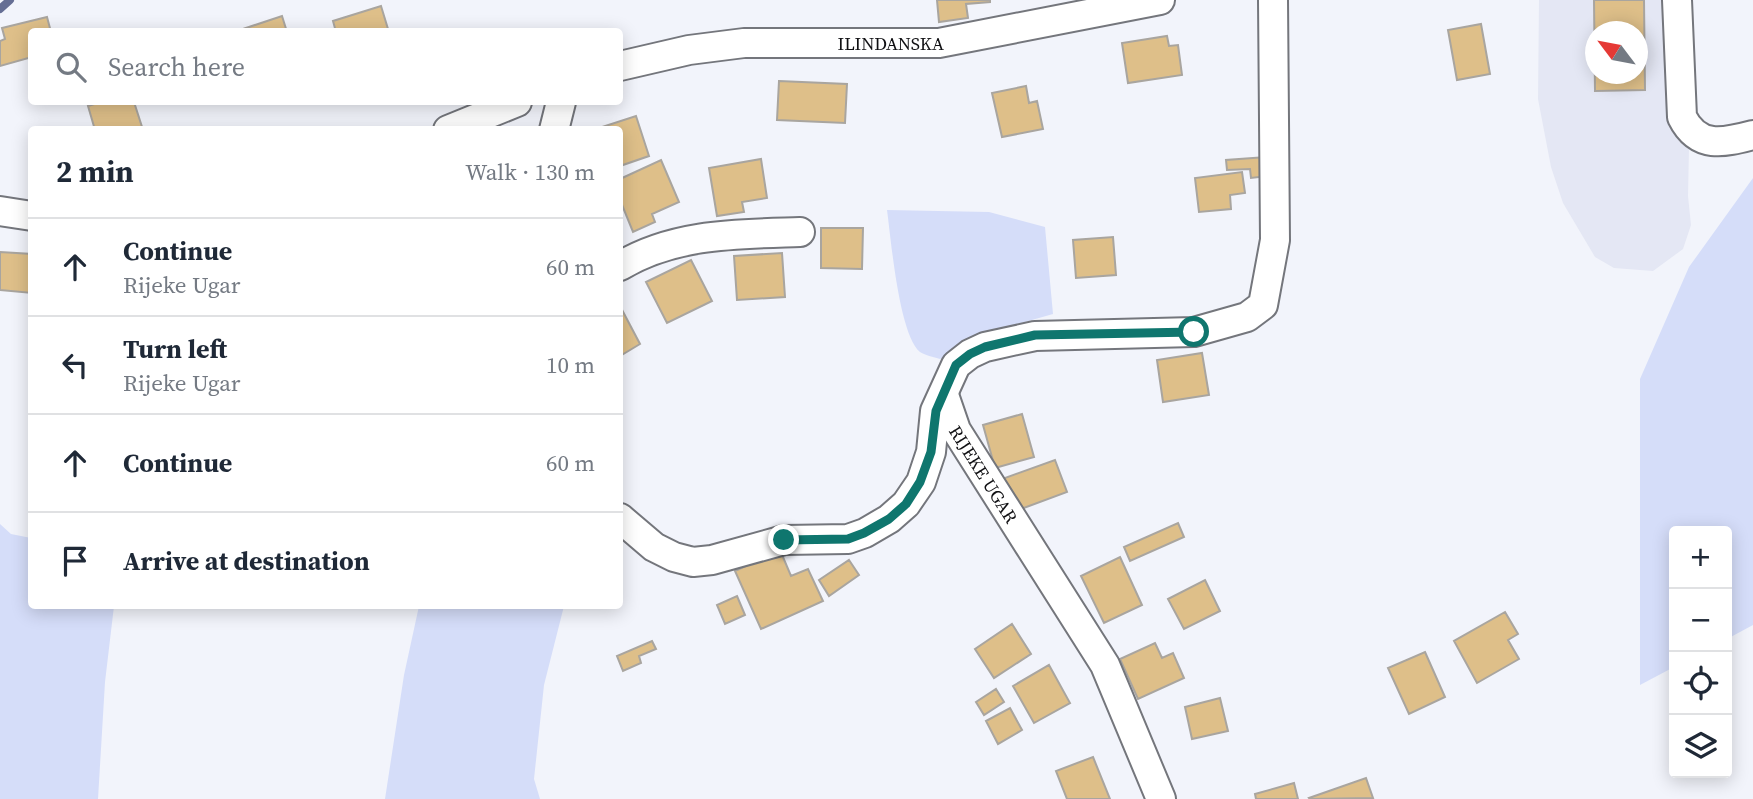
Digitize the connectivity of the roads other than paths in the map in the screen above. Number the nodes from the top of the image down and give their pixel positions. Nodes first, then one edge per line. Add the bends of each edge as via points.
1 (1160, 0) edge
2 (1273, 0) edge
3 (1677, 0) edge
4 (623, 65) edge
5 (510, 105) edge
6 (560, 105) edge
7 (458, 126) edge
8 (555, 126) edge
9 (1753, 135) edge
10 (0, 211) edge
11 (28, 215) edge
12 (800, 232) dead end
13 (623, 265) edge
14 (944, 395) junction
15 (623, 520) edge
16 (1161, 799) edge

1 - 4 street, ILINDANSKA via 940,43 744,43
2 - 14 street via 1275,240 1263,305 1247,317 1194,332 1035,335 985,347 956,365
3 - 9 street via 1686,126 1692,134 1712,141
5 - 7 street
6 - 8 street
10 - 11 street
12 - 13 street via 724,234 674,243
14 - 15 street via 920,482 906,504 864,533 848,539 784,540 693,562 653,547
14 - 16 street, RIJEKE UGAR via 956,430 1105,665

